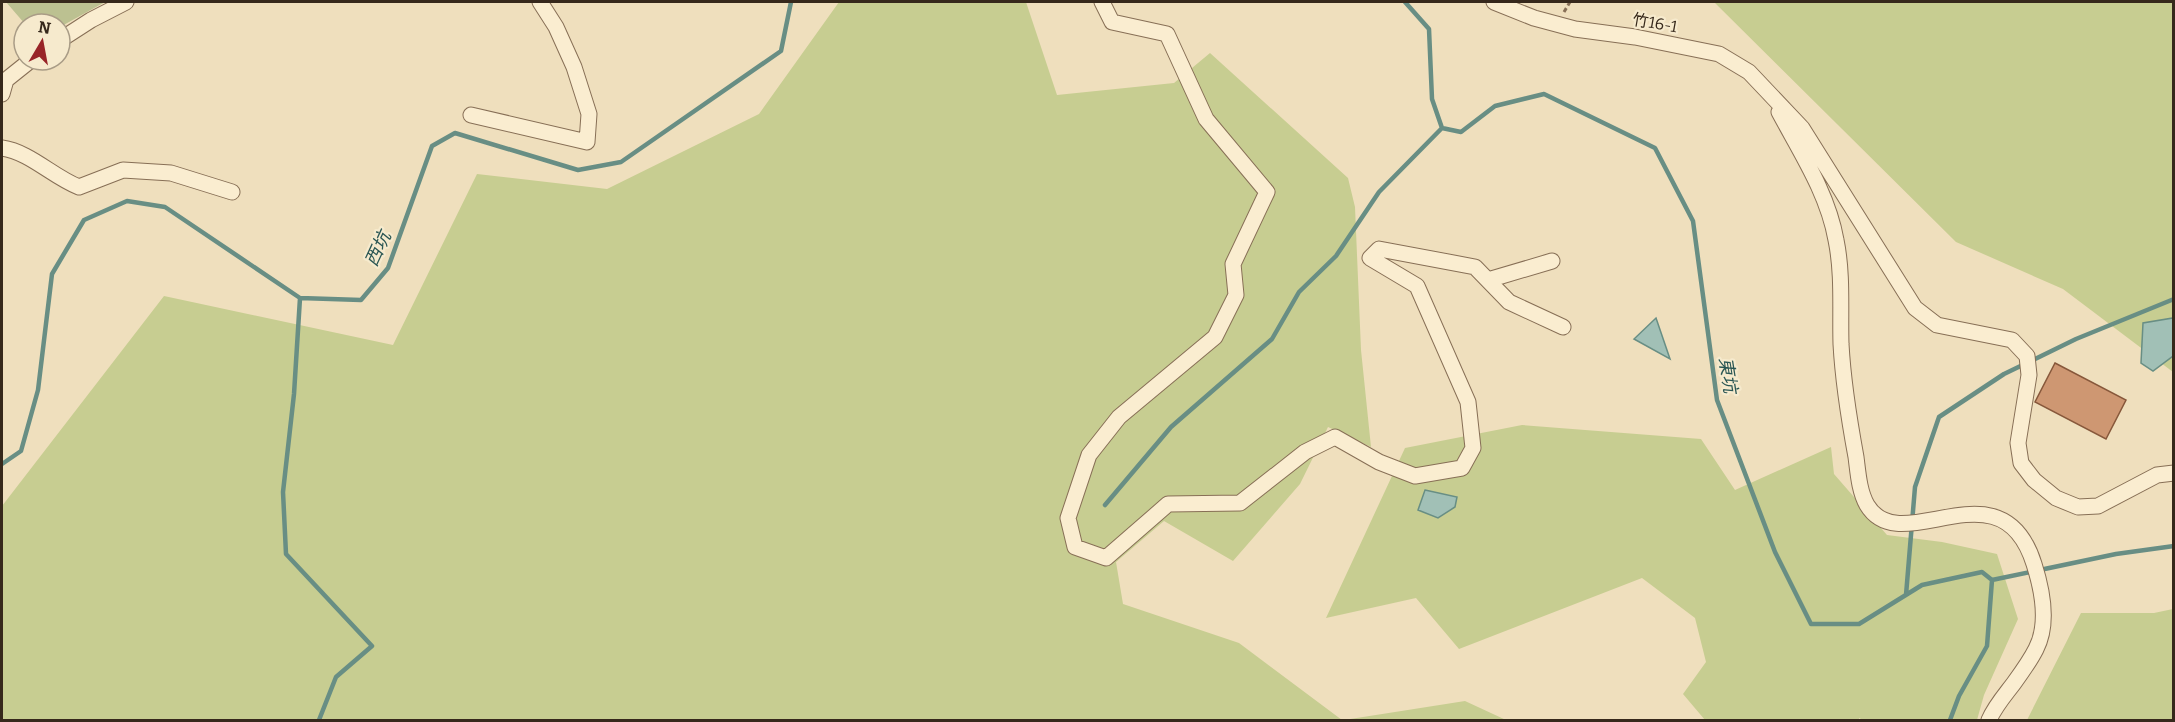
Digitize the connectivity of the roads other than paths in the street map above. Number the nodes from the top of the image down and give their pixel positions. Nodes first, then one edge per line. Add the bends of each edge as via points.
1 (126, 2) edge
2 (540, 2) edge
3 (1102, 2) edge
4 (1494, 2) edge
5 (72, 32) edge
6 (16, 72) edge
7 (1765, 88) junction
8 (2, 94) edge
9 (471, 115) dead end
10 (2, 148) edge
11 (232, 192) dead end
12 (1552, 261) dead end
13 (1488, 280) junction
14 (1563, 327) dead end
15 (2174, 473) edge
16 (1989, 720) edge

1 - 5 street
2 - 9 street via 574,67 589,114 587,142
3 - 13 street via 1112,22 1167,34 1206,119 1267,192 1233,264 1236,295 1215,337 1119,417 1089,455 1068,518 1075,547 1106,558 1168,504 1240,503 1305,452 1335,438 1414,477 1462,468 1473,448 1468,402 1417,286 1371,258 1379,249 1475,267
4 - 7 street, 竹16-1 / 竹16-1 via 1575,29 1719,54 1749,72
6 - 8 street via 6,80
7 - 15 street via 1802,128 1915,308 1937,325 2012,340 2027,356 2029,375 2018,442 2021,463 2034,480 2056,498 2078,507 2098,506 2157,475
7 - 16 street via 1827,206 1836,241 1844,391 1866,504 1873,513 1895,524 1995,516 2019,533 2035,571 2043,607 2037,647
10 - 11 street via 14,150 79,187 123,170 171,173
12 - 13 street
13 - 14 street via 1509,302

